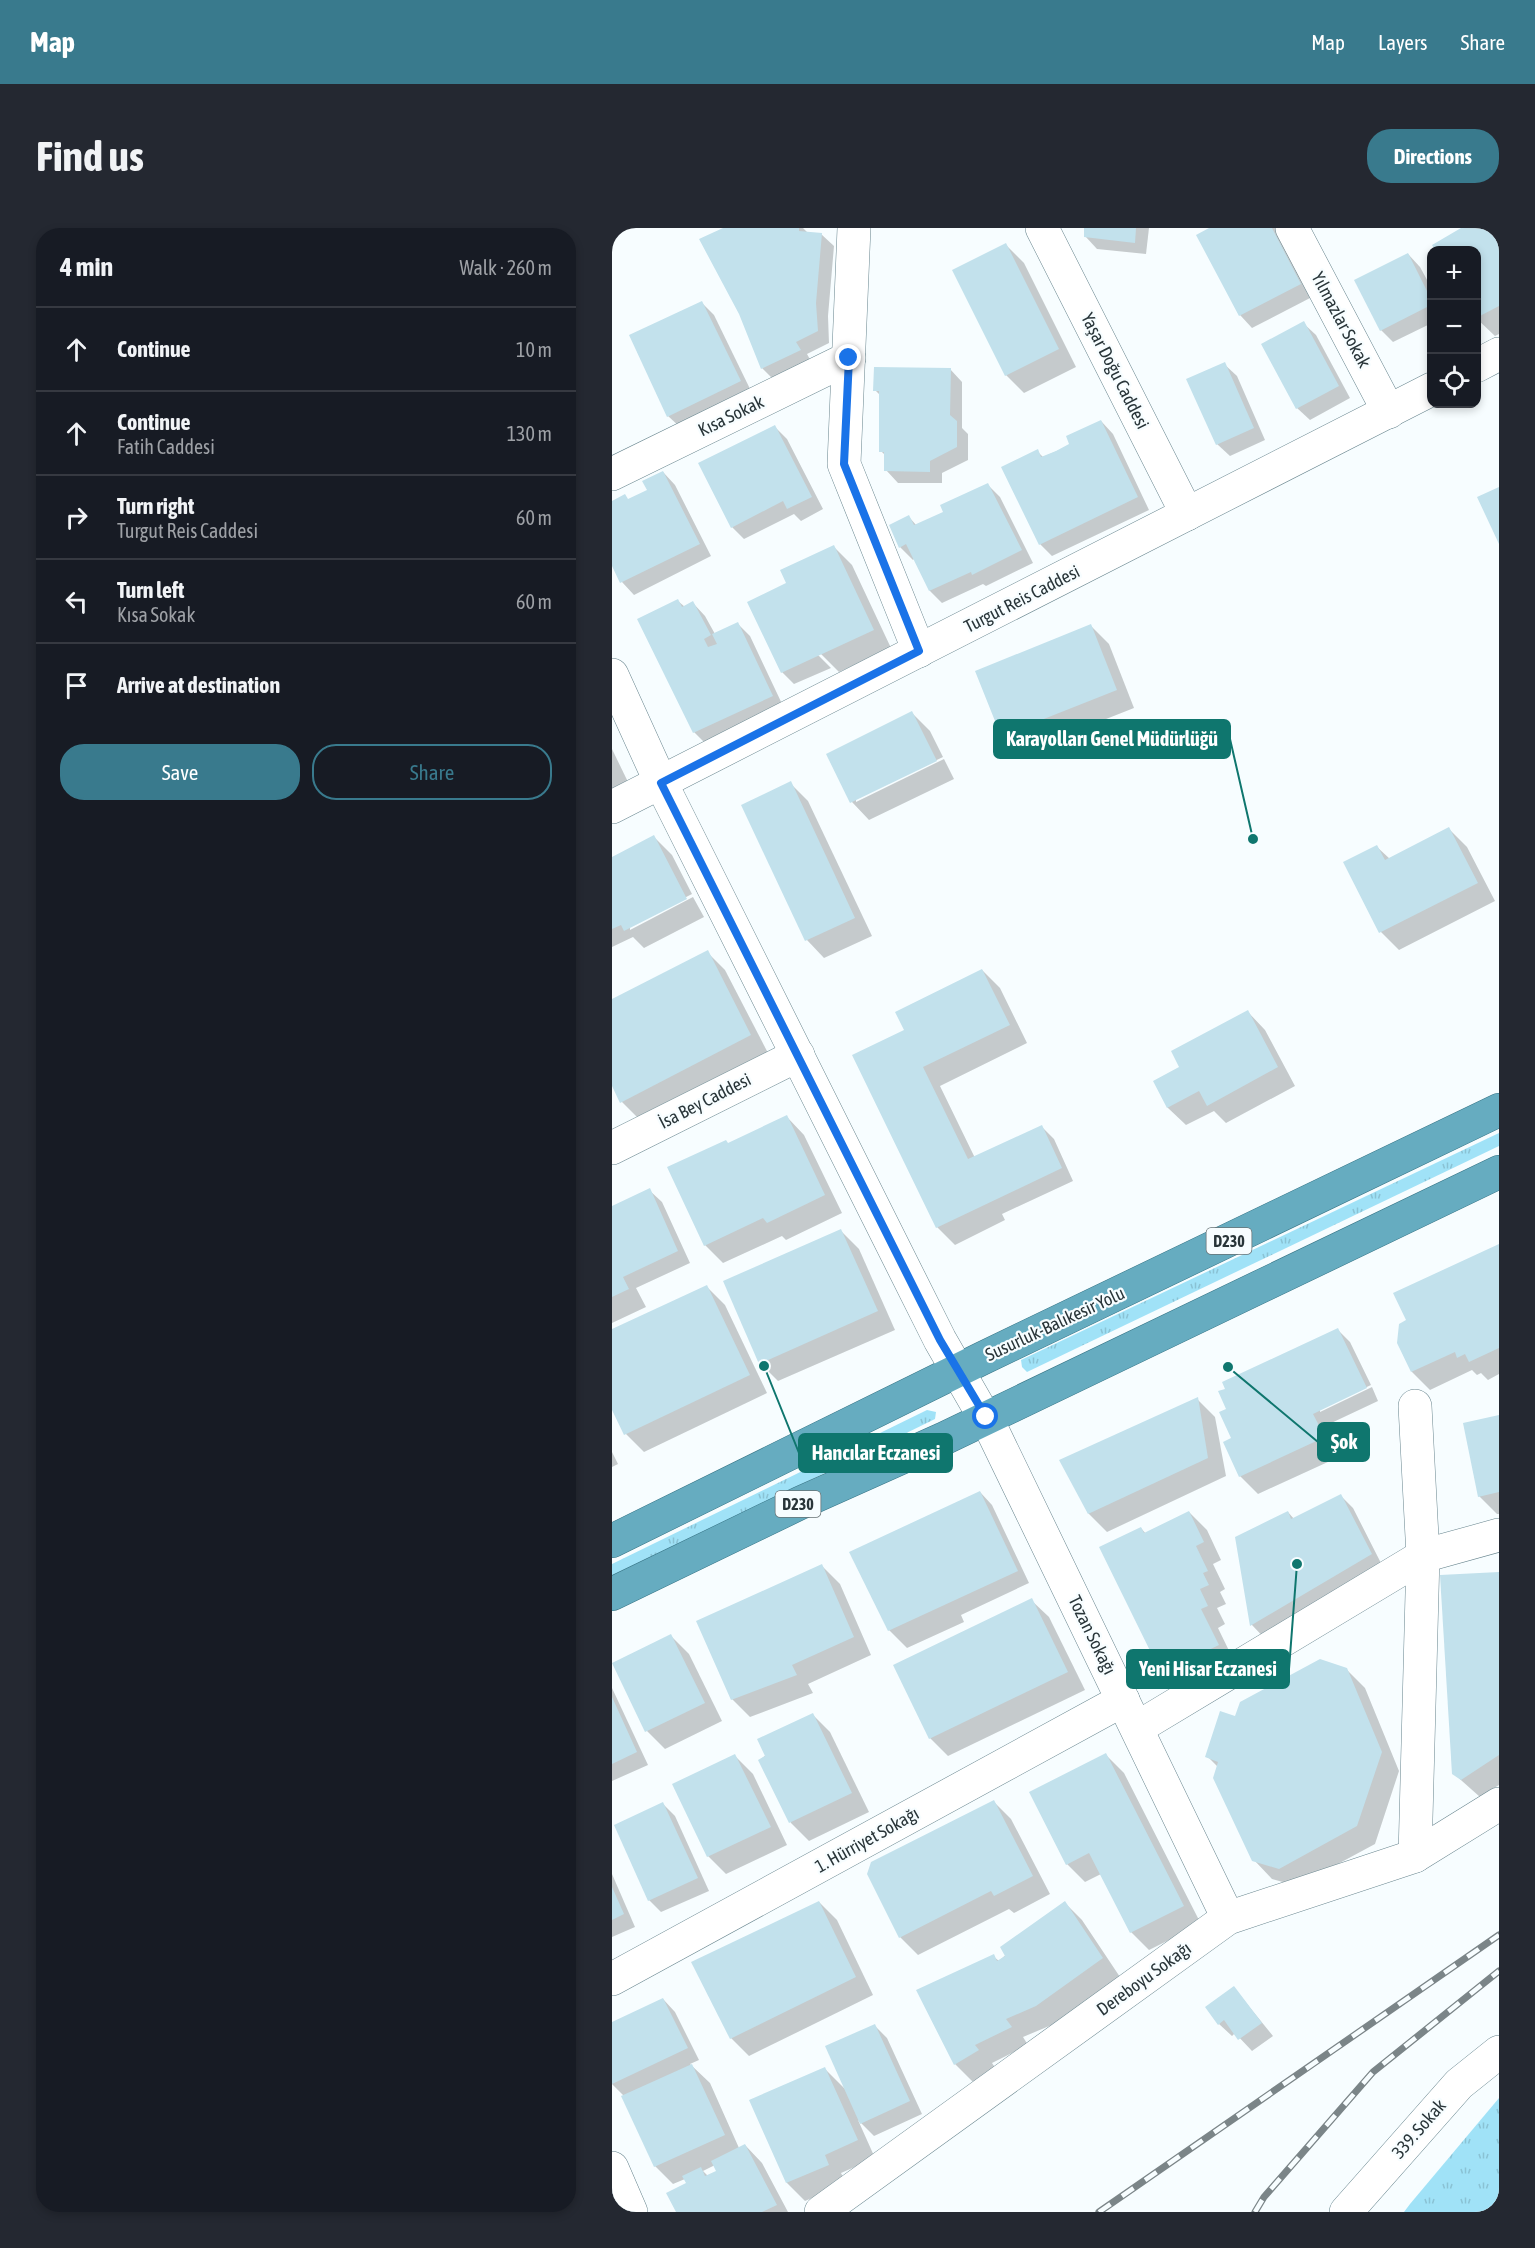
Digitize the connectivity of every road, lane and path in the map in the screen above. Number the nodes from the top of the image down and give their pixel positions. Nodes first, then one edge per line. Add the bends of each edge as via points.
1 (854, 228) edge
2 (1042, 228) edge
3 (1292, 228) edge
4 (1499, 354) edge
5 (849, 358) junction
6 (1481, 363) edge
7 (1427, 391) edge
8 (1389, 412) junction
9 (612, 474) edge
10 (1187, 514) junction
11 (919, 651) junction
12 (612, 675) edge
13 (661, 783) junction
14 (612, 807) edge
15 (798, 1055) junction
16 (1499, 1110) edge
17 (612, 1148) edge
18 (1499, 1172) edge
19 (958, 1370) junction
20 (1414, 1406) dead end
21 (986, 1417) junction
22 (1499, 1535) edge
23 (612, 1541) edge
24 (1423, 1556) junction
25 (612, 1594) edge
26 (1130, 1714) junction
27 (1499, 1804) edge
28 (1415, 1856) junction
29 (1228, 1918) junction
30 (612, 1979) edge
31 (1499, 2052) edge
32 (612, 2168) edge
33 (631, 2212) edge
34 (821, 2212) edge
35 (1346, 2212) edge

1 - 5 street
2 - 10 street, Yaşar Doğu Caddesi
3 - 8 street, Yılmazlar Sokak
4 - 6 street
5 - 9 street, Kısa Sokak
5 - 11 street via 844,464
7 - 8 street, Turgut Reis Caddesi
8 - 10 street, Turgut Reis Caddesi
10 - 11 street, Turgut Reis Caddesi
11 - 13 street, Turgut Reis Caddesi
12 - 13 street, Tozan Sokağı
13 - 14 street, Turgut Reis Caddesi
13 - 15 street, Tozan Sokağı
15 - 17 street, İsa Bey Caddesi
15 - 19 street, Tozan Sokağı
16 - 19 highway, Susurluk-Balıkesir Yolu / D230
18 - 21 highway, D230
19 - 21 street, Tozan Sokağı
19 - 23 highway, Susurluk-Balıkesir Yolu / D230
20 - 24 street
21 - 25 highway, D230
21 - 26 street, Tozan Sokağı
22 - 24 street, 1. Hürriyet Sokağı
24 - 26 street, 1. Hürriyet Sokağı
24 - 28 street
26 - 29 street, Tozan Sokağı
26 - 30 street, 1. Hürriyet Sokağı
27 - 28 street, Dereboyu Sokağı
28 - 29 street, Dereboyu Sokağı
29 - 34 street, Dereboyu Sokağı
31 - 35 street, 339. Sokak via 1459,2084
32 - 33 street

